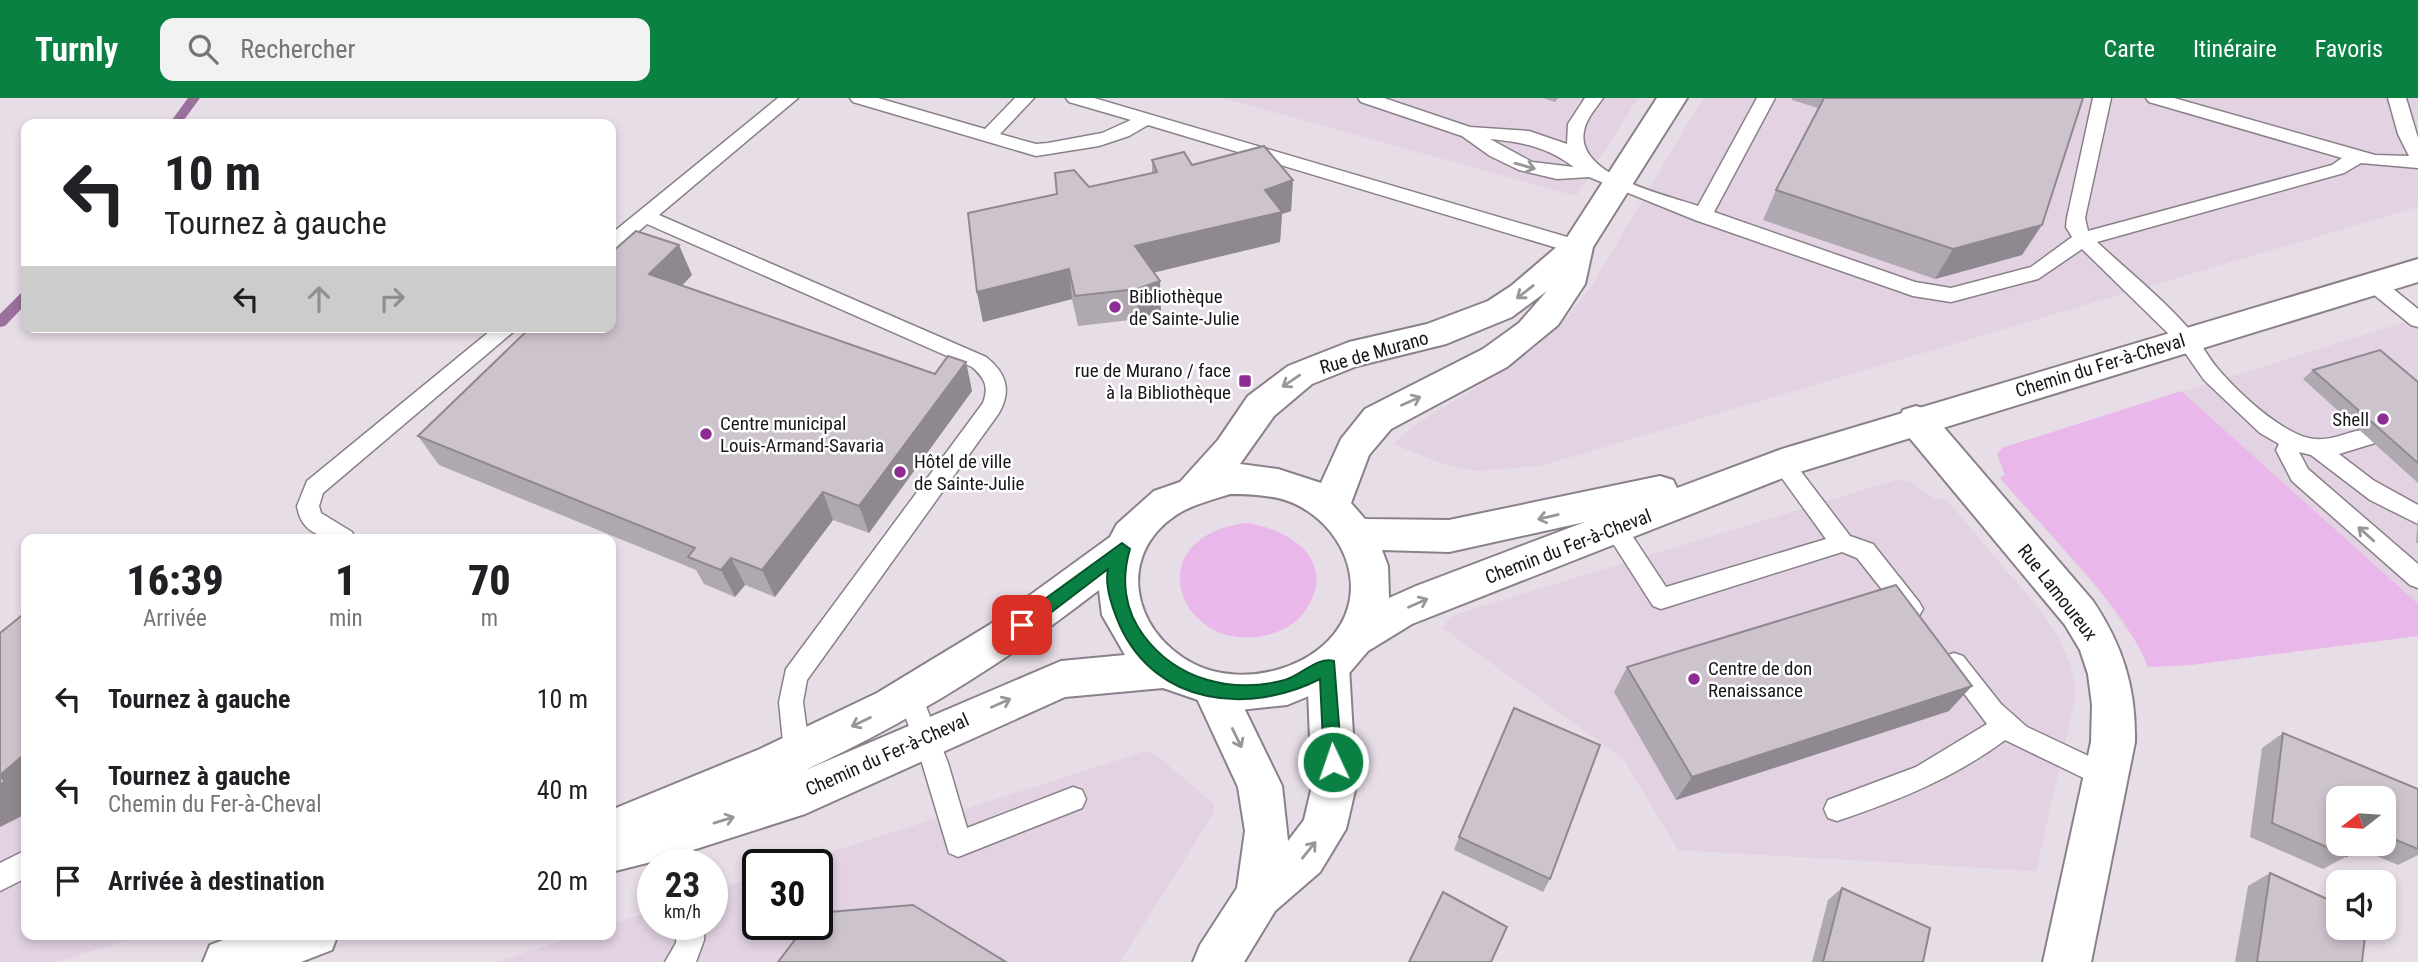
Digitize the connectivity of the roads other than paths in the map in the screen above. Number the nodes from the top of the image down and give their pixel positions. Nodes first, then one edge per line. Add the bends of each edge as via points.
1 (789, 98) edge
2 (859, 98) edge
3 (1025, 98) edge
4 (1074, 98) edge
5 (1367, 98) edge
6 (1594, 98) edge
7 (1672, 98) edge
8 (1766, 98) edge
9 (2102, 98) edge
10 (2155, 98) edge
11 (2397, 98) edge
12 (1144, 119) junction
13 (1468, 132) junction
14 (987, 137) junction
15 (2358, 157) junction
16 (2418, 159) edge
17 (1591, 171) junction
18 (1619, 185) junction
19 (645, 216) junction
20 (1702, 216) junction
21 (2083, 239) junction
22 (616, 240) edge
23 (1577, 247) junction
24 (2418, 270) edge
25 (2374, 284) junction
26 (2418, 320) edge
27 (502, 333) edge
28 (2186, 340) junction
29 (1916, 421) junction
30 (2367, 437) dead end
31 (2291, 441) junction
32 (2318, 449) junction
33 (1782, 463) junction
34 (1196, 486) junction
35 (2418, 515) edge
36 (1608, 517) junction
37 (1342, 521) junction
38 (335, 534) edge
39 (1842, 543) junction
40 (1122, 549) junction
41 (2418, 578) edge
42 (1925, 627) edge
43 (1359, 637) junction
44 (1941, 647) edge
45 (1328, 667) junction
46 (1165, 670) junction
47 (1214, 690) junction
48 (910, 696) junction
49 (2005, 725) junction
50 (926, 737) junction
51 (799, 773) junction
52 (2105, 776) junction
53 (1073, 799) dead end
54 (1837, 809) dead end
55 (616, 832) edge
56 (672, 836) edge
57 (616, 850) edge
58 (21, 866) edge
59 (0, 878) edge
60 (1259, 895) junction
61 (289, 940) edge
62 (689, 940) edge
63 (251, 949) edge
64 (679, 962) edge
65 (1217, 962) edge
66 (2067, 962) edge

1 - 19 lane
2 - 14 lane
3 - 14 lane
4 - 12 lane
5 - 13 lane
6 - 17 lane via 1575,126 1573,141
7 - 18 street, Rue de Murano
8 - 20 lane
9 - 21 lane via 2076,218 2075,227
10 - 15 lane
11 - 16 lane
12 - 14 lane via 1123,132 1048,150 1026,149
12 - 23 lane
13 - 17 lane via 1529,137 1562,149
13 -> 17 lane via 1510,162 1569,175
15 - 16 lane
15 - 21 lane via 2338,169
17 - 18 lane
18 - 20 lane
18 - 23 street, Rue de Murano
19 - 22 lane
19 - 51 lane via 979,362 996,379 992,407 795,677 791,702
20 - 21 lane via 1937,295 2038,272
21 - 28 lane
23 -> 34 street, Rue de Murano via 1500,309 1434,335 1349,355 1300,375 1261,406 1231,450
37 -> 23 street, Rue de Murano via 1354,448 1377,420 1458,380 1517,342 1558,304 1569,283
24 - 25 street, Chemin du Fer-à-Cheval
25 - 26 lane
25 - 28 street, Chemin du Fer-à-Cheval
27 - 38 lane via 315,487 307,511 315,523
28 - 29 street, Chemin du Fer-à-Cheval
28 - 31 lane via 2211,375 2261,421
29 - 33 street, Chemin du Fer-à-Cheval
29 - 52 street, Rue Lamoureux via 2079,613 2099,645 2115,708
30 - 32 lane
31 - 32 lane
41 -> 31 lane via 2300,475 2287,450
32 - 35 lane via 2356,483
33 - 36 street, Chemin du Fer-à-Cheval
33 - 39 lane
34 - 37 street via 1229,479 1273,482 1310,494
34 - 40 street via 1155,508
36 -> 37 street, Chemin du Fer-à-Cheval via 1449,536
36 - 39 lane via 1661,599
43 -> 36 street, Chemin du Fer-à-Cheval via 1398,612
37 - 43 street via 1366,554 1372,573
39 - 42 lane via 1865,551
40 - 46 street via 1115,573 1121,610 1148,655
40 - 48 street, Chemin du Fer-à-Cheval via 1022,625
43 - 45 street
44 - 49 lane
45 - 47 street via 1287,687
60 -> 45 street via 1304,857 1324,829 1334,786
46 - 47 street
50 -> 46 street, Chemin du Fer-à-Cheval via 1061,679
47 -> 60 street via 1260,786 1267,831
48 - 50 lane
48 -> 51 street, Chemin du Fer-à-Cheval
49 - 52 lane
49 - 54 lane via 1973,751 1928,777
50 - 51 street, Chemin du Fer-à-Cheval
50 - 53 lane via 958,844
51 - 56 street, Chemin du Fer-à-Cheval
52 - 66 street, Rue Lamoureux
55 - 56 street, Chemin du Fer-à-Cheval
56 - 57 street, Chemin du Fer-à-Cheval
58 - 59 lane
60 - 65 street
61 - 63 street
62 - 64 lane

